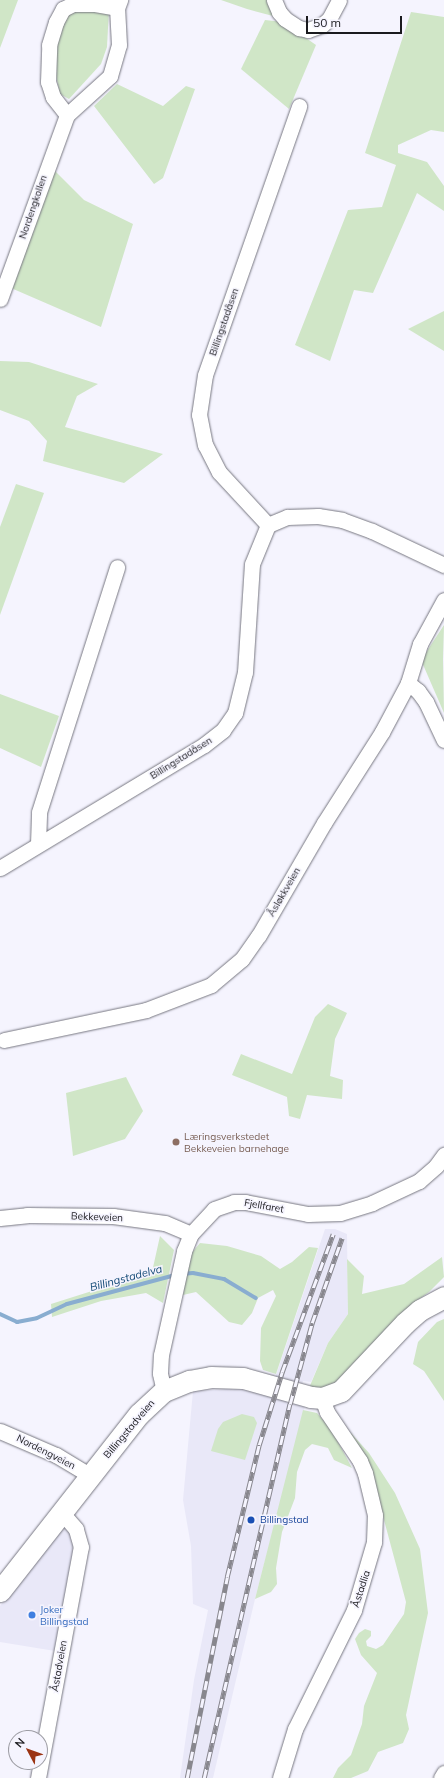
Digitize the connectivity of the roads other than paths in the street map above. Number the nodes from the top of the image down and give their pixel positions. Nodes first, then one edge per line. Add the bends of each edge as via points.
1 (274, 0) edge
2 (339, 0) edge
3 (119, 4) edge
4 (299, 106) dead end
5 (67, 115) junction
6 (0, 299) edge
7 (268, 525) junction
8 (444, 566) edge
9 (117, 567) dead end
10 (444, 600) edge
11 (408, 683) junction
12 (444, 740) edge
13 (38, 844) junction
14 (0, 868) edge
15 (4, 1040) dead end
16 (444, 1154) edge
17 (0, 1218) edge
18 (191, 1234) junction
19 (444, 1297) edge
20 (164, 1391) junction
21 (322, 1398) junction
22 (0, 1431) edge
23 (91, 1476) junction
24 (62, 1513) junction
25 (0, 1591) edge
26 (444, 1773) edge
27 (38, 1778) edge
28 (280, 1778) edge
29 (441, 1778) edge

1 - 2 street via 285,19 299,28 308,30 322,25 329,19
3 - 5 street, Nordengkollen via 119,45 110,76
3 - 5 street, Nordengkollen via 73,4 63,8 56,22 49,44 48,82 53,97
4 - 7 street, Billingstadåsen via 205,375 199,415 205,445 219,472
5 - 6 street, Nordengkollen
7 - 8 street via 287,517 318,516 342,520 372,531
7 - 13 street, Billingstadåsen via 252,564 245,672 235,713 223,730 204,745
9 - 13 street via 39,812
10 - 11 street, Åsløkkveien via 420,644
11 - 12 street via 426,702
11 - 15 street, Åsløkkveien via 259,935 242,959 211,985 146,1010
13 - 14 street, Billingstadåsen
16 - 18 street, Fjellfaret via 436,1166 419,1181 351,1210 322,1216 256,1203 234,1202 214,1209
17 - 18 street, Bekkeveien via 27,1215 113,1216 164,1223
18 - 20 street, Fjellfaret via 184,1251 161,1355 160,1373
19 - 21 main road via 420,1310 405,1323 341,1391
20 - 21 main road, Billingstadveien via 189,1381 211,1377 243,1378
20 - 23 main road, Billingstadveien via 139,1414
21 - 28 street, Åstadlia via 327,1412 360,1461 375,1515 374,1542 354,1610 298,1723
22 - 23 street, Nordengveien via 56,1456
23 - 24 main road, Billingstadveien
24 - 25 main road, Billingstadveien
24 - 27 street, Åstadveien via 76,1529 81,1547
26 - 29 street

